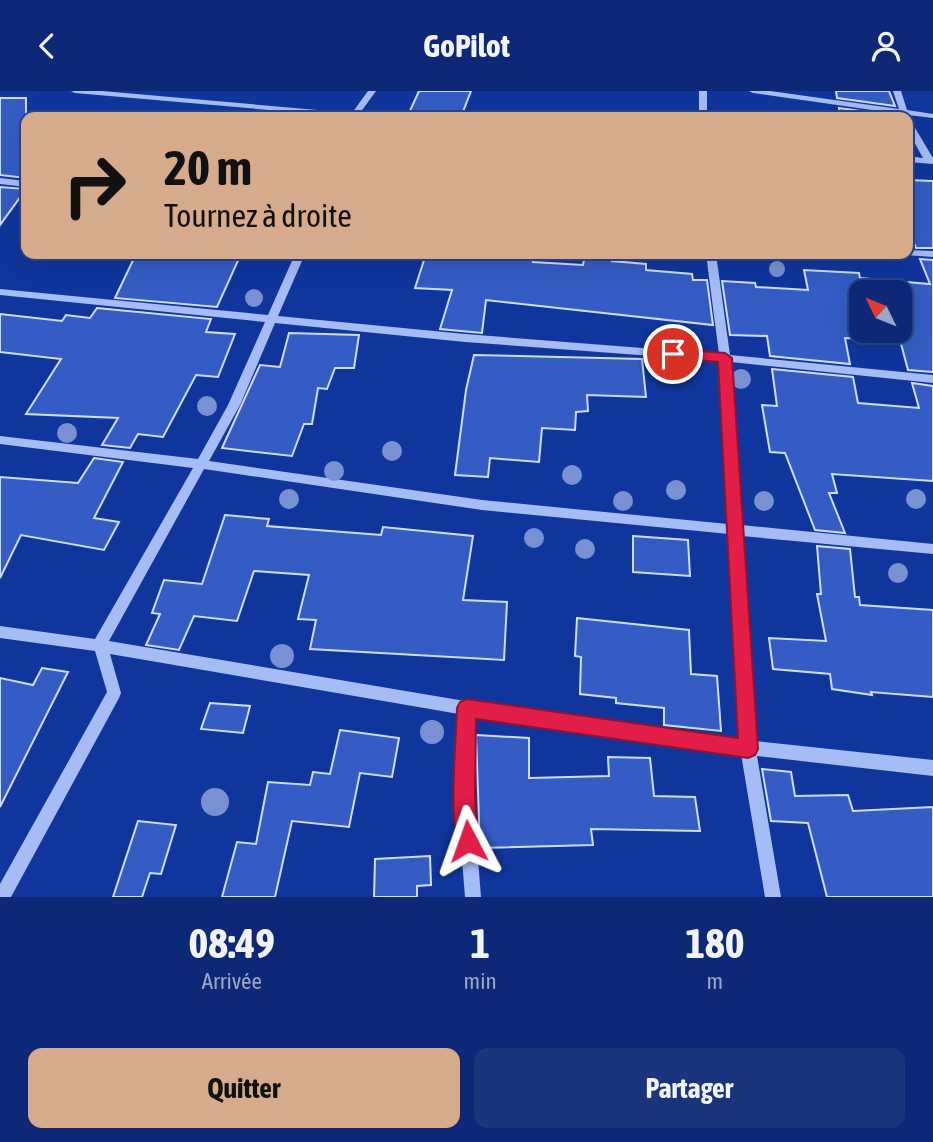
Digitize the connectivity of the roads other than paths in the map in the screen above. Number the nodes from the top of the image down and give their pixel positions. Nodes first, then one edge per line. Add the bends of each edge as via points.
1 (75, 91) edge
2 (372, 91) edge
3 (703, 91) edge
4 (753, 91) edge
5 (897, 91) edge
6 (764, 92) edge
7 (309, 112) edge
8 (356, 112) edge
9 (703, 112) edge
10 (886, 112) edge
11 (903, 112) edge
12 (913, 115) edge
13 (933, 116) edge
14 (913, 131) edge
15 (913, 159) edge
16 (931, 160) edge
17 (0, 181) edge
18 (21, 183) edge
19 (913, 253) edge
20 (933, 254) edge
21 (298, 259) edge
22 (712, 259) edge
23 (0, 292) edge
24 (273, 318) junction
25 (725, 358) junction
26 (933, 379) edge
27 (0, 440) edge
28 (201, 464) junction
29 (735, 530) junction
30 (933, 549) edge
31 (0, 632) edge
32 (100, 644) junction
33 (467, 708) junction
34 (748, 749) junction
35 (933, 768) edge
36 (2, 897) edge
37 (473, 897) edge
38 (773, 897) edge

1 - 7 street
2 - 8 street
3 - 9 street
4 - 6 street
5 - 11 street
6 - 10 street
12 - 13 street
14 - 16 street
15 - 16 street
17 - 18 street
19 - 20 street
21 - 24 street
22 - 25 street
23 - 24 street
24 - 25 street
24 - 28 street via 234,405
25 - 26 street
25 - 29 street
27 - 28 street
28 - 29 street via 482,505
28 - 32 street
29 - 30 street
29 - 34 street
31 - 32 street
32 - 33 street
32 - 36 street via 114,693
33 - 34 street
33 - 37 street via 465,796
34 - 35 street
34 - 38 street

